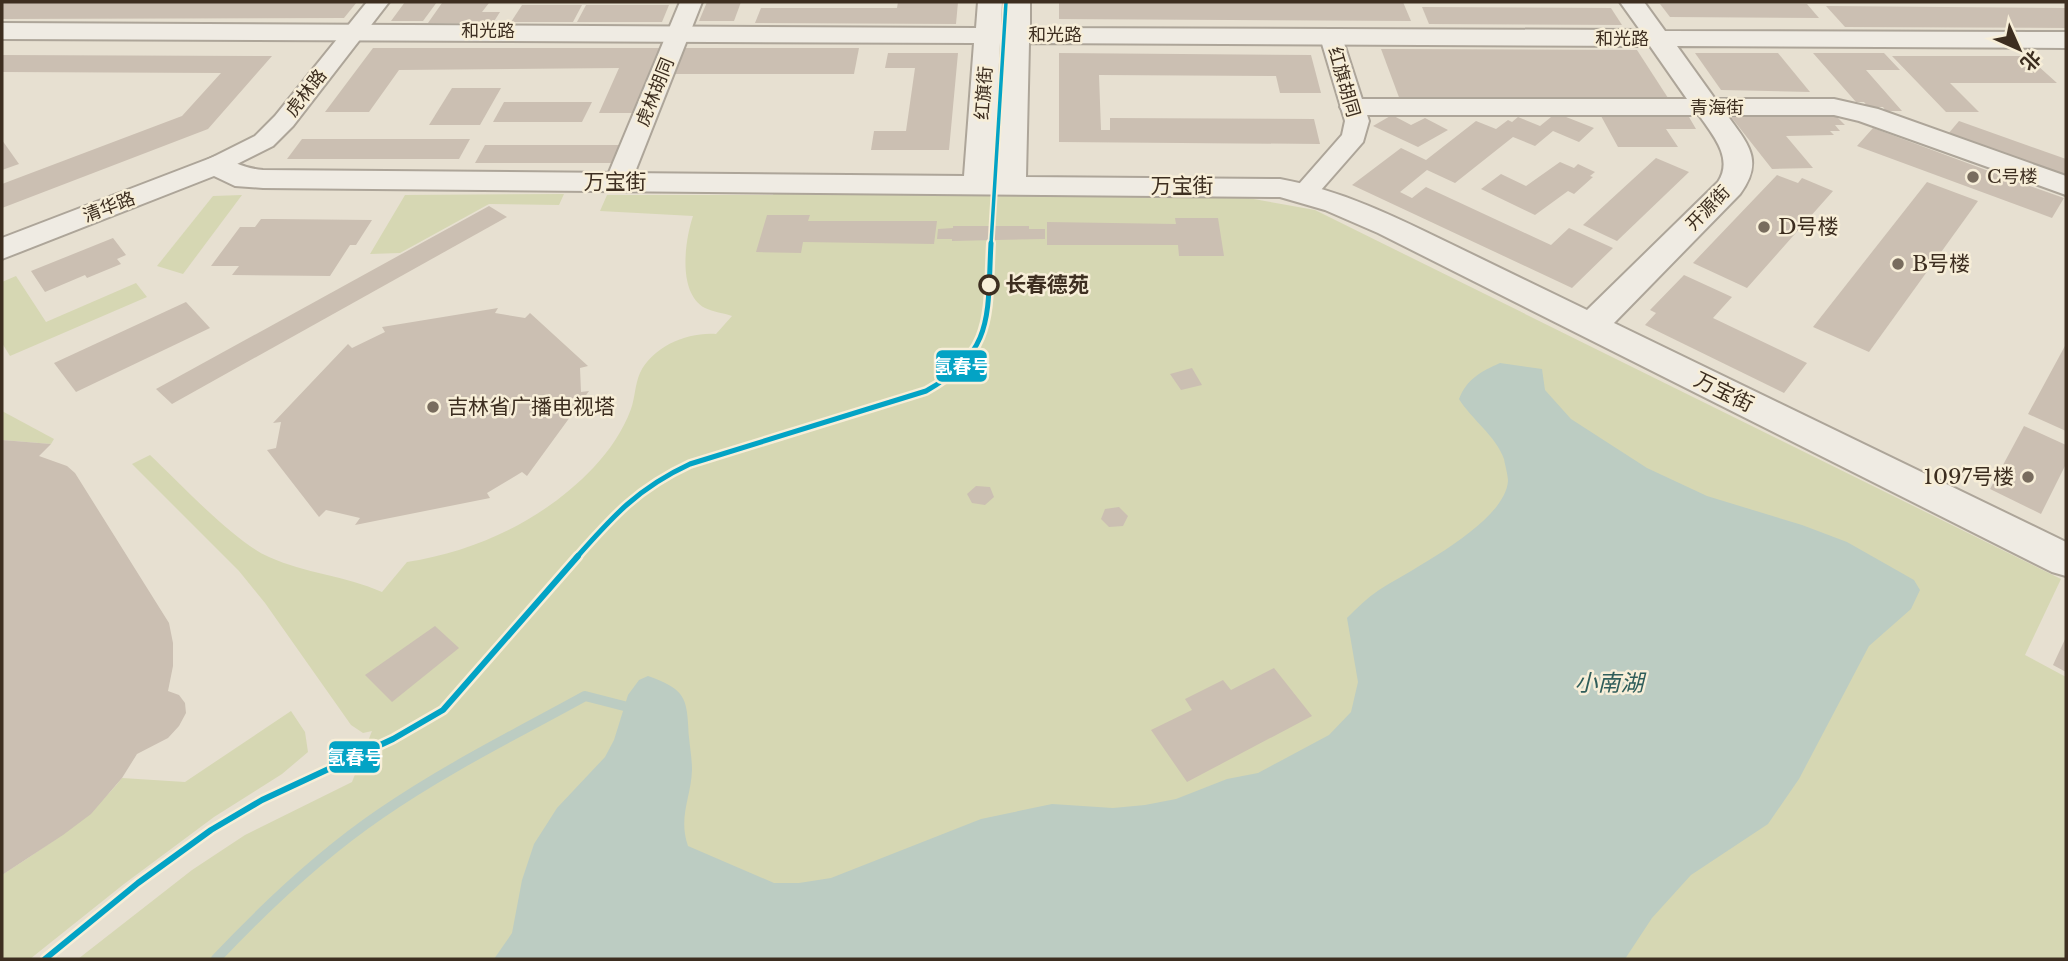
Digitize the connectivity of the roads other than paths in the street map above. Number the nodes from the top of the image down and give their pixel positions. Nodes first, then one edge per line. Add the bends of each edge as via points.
1 (378, 2) edge
2 (691, 2) edge
3 (990, 2) edge
4 (1018, 2) edge
5 (1632, 2) edge
6 (2, 31) edge
7 (356, 31) junction
8 (678, 33) junction
9 (988, 35) junction
10 (1017, 35) junction
11 (1331, 37) junction
12 (1659, 39) junction
13 (2066, 40) edge
14 (1354, 107) junction
15 (1707, 108) junction
16 (216, 164) junction
17 (618, 182) junction
18 (978, 184) junction
19 (1011, 185) junction
20 (2066, 186) edge
21 (1305, 192) junction
22 (2, 249) edge
23 (1590, 327) junction
24 (2066, 560) edge

1 - 7 street, 虎林路
2 - 8 street, 虎林胡同
3 - 9 street, 红旗街
4 - 10 street, 红旗街
5 - 12 street, 开源街
6 - 7 street, 和光路
7 - 8 street, 和光路
7 - 16 street, 虎林路 via 264,141
8 - 9 street, 和光路
8 - 17 street, 虎林胡同
9 - 10 street, 和光路
9 - 18 street, 红旗街
10 - 11 street, 和光路
10 - 19 street, 红旗街
11 - 12 street, 和光路
11 - 14 street, 红旗胡同
12 - 13 street, 和光路
12 - 15 street, 开源街
14 - 15 street, 青海街
14 - 21 street, 红旗胡同 via 1354,137
15 - 20 street, 青海街 via 1848,109
15 - 23 street, 开源街 via 1732,142 1741,163 1739,176
16 - 17 street, 万宝街 via 235,177 255,179
16 - 22 street, 清华路
17 - 18 street, 万宝街
18 - 19 street, 万宝街
19 - 21 street, 万宝街 via 1256,186
21 - 23 street, 万宝街 via 1389,226
23 - 24 street, 万宝街

